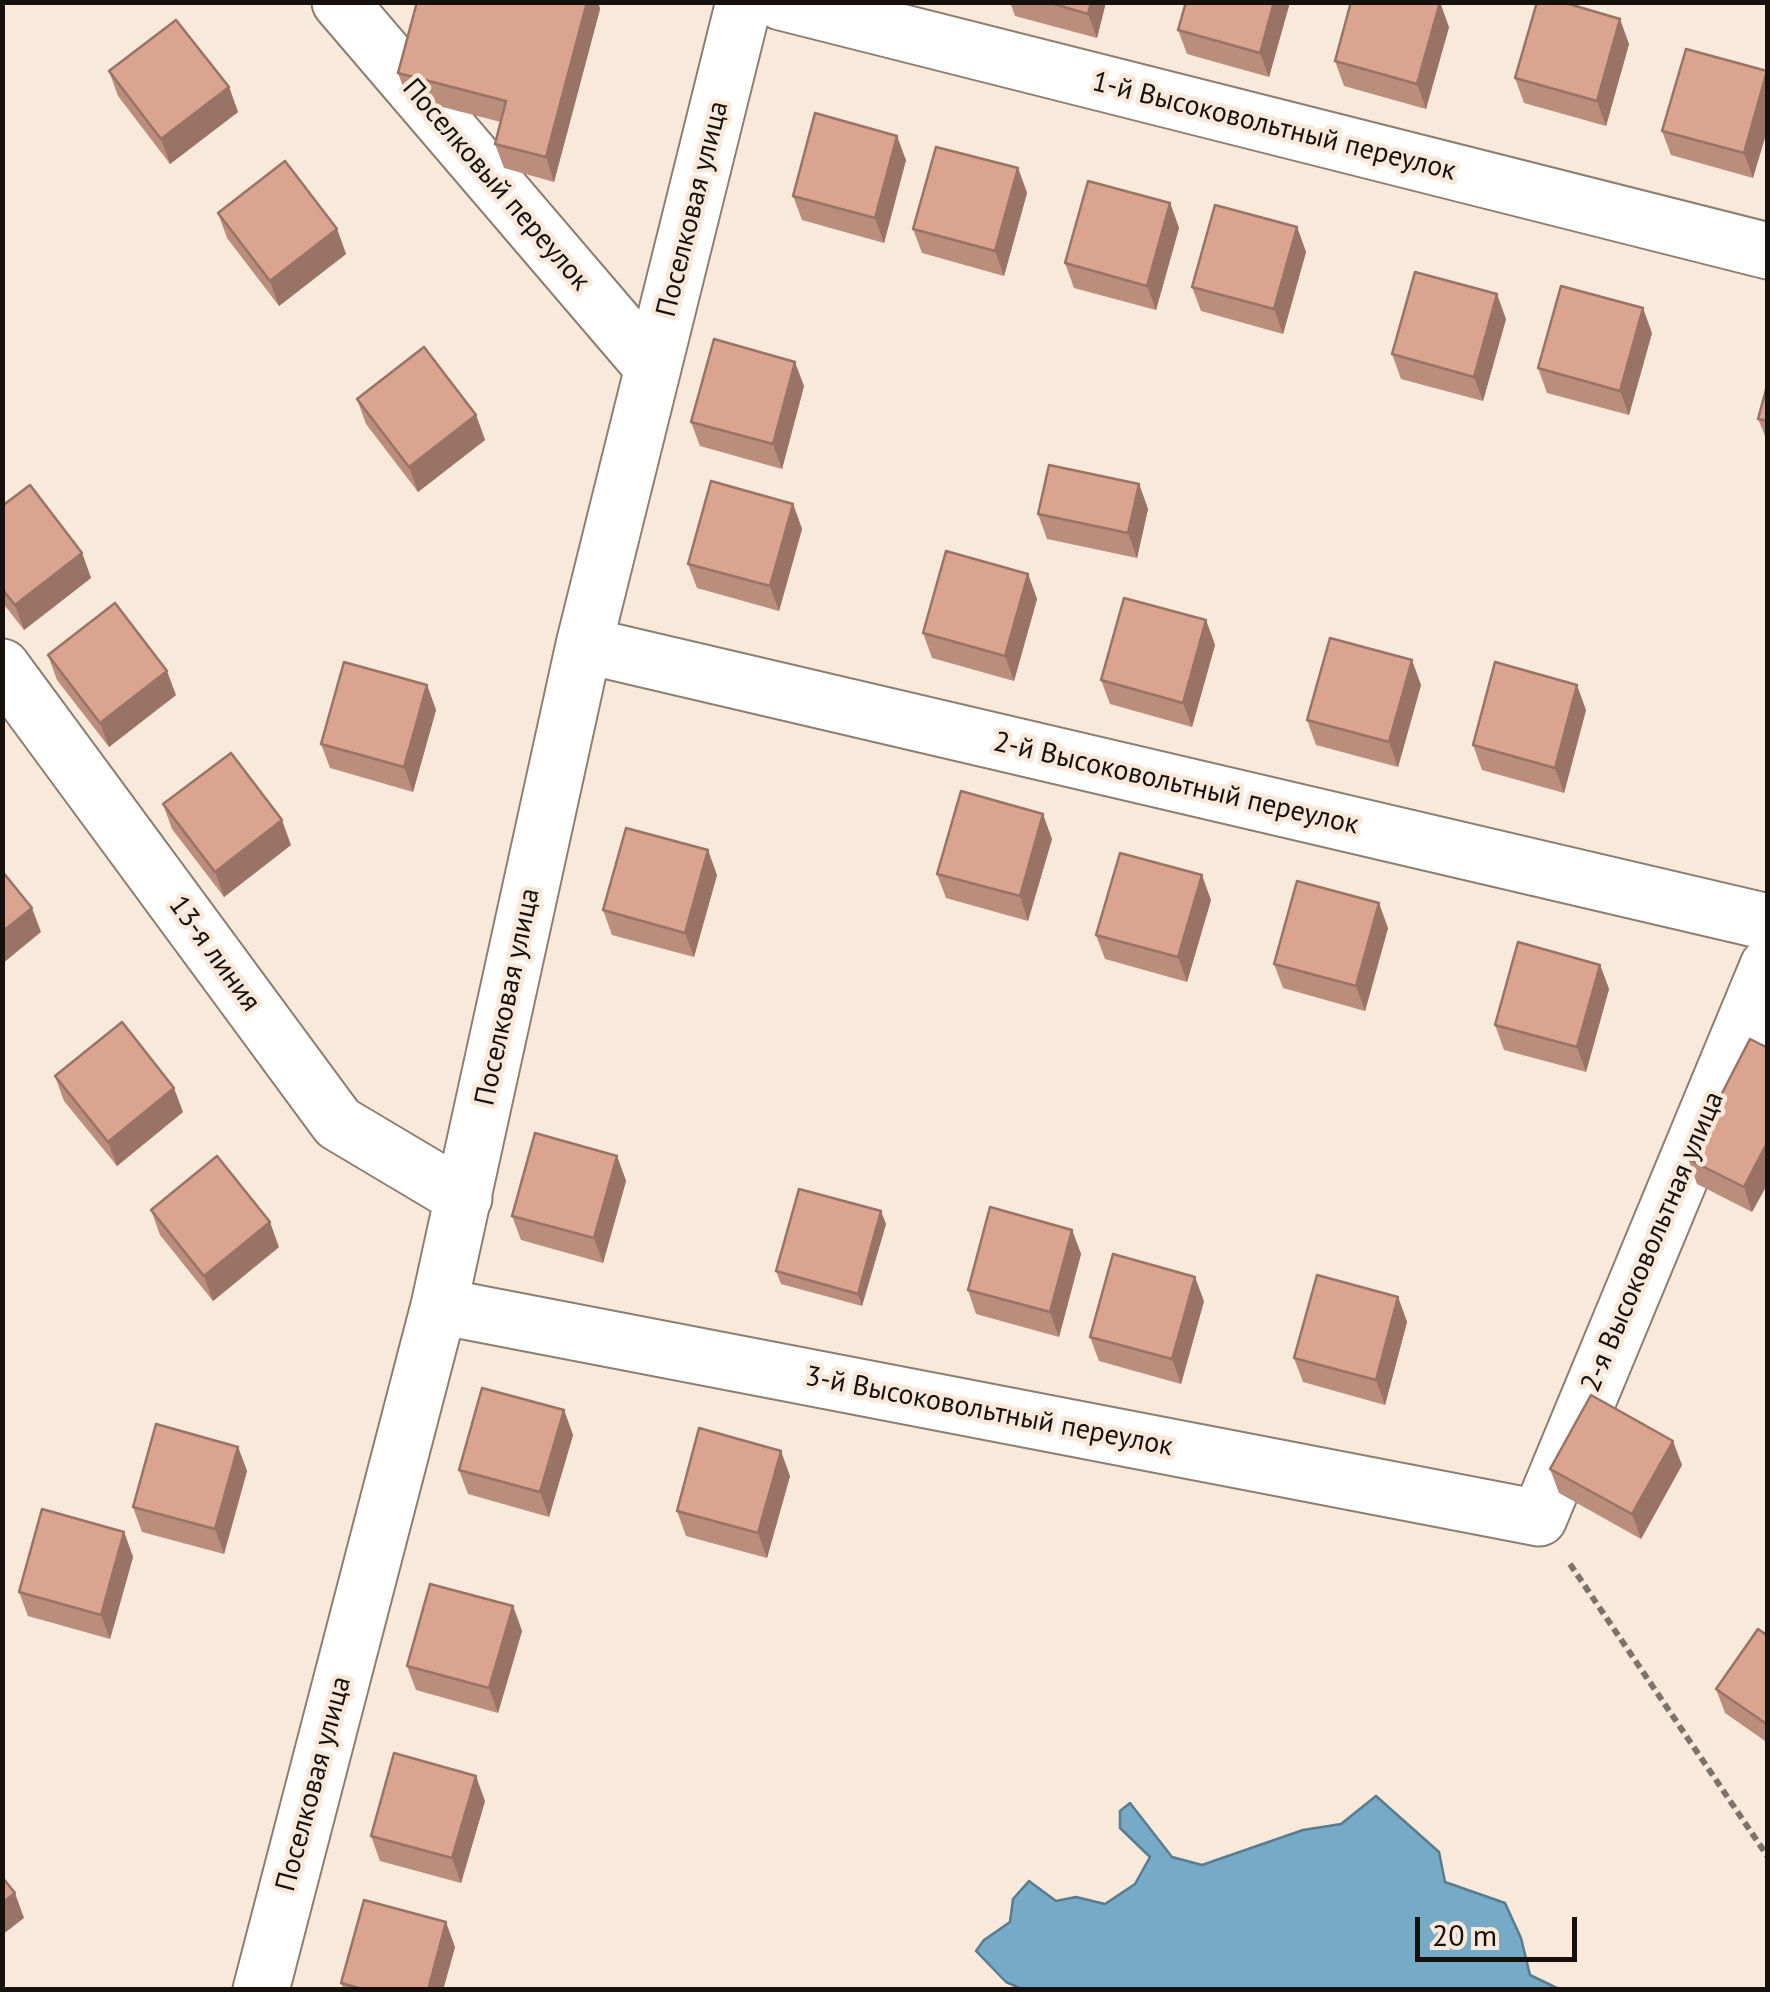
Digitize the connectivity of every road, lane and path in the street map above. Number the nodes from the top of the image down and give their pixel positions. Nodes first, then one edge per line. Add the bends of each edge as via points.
1 (340, 2) edge
2 (744, 2) edge
3 (781, 2) edge
4 (1768, 251) edge
5 (653, 368) junction
6 (584, 645) junction
7 (2, 667) edge
8 (1768, 922) edge
9 (1768, 966) edge
10 (464, 1198) junction
11 (439, 1306) junction
12 (1538, 1518) junction
13 (1768, 1857) edge
14 (260, 1990) edge

1 - 5 street, Поселковый переулок
2 - 5 street, Поселковая улица
3 - 4 street, 1-й Высоковольтный переулок
5 - 6 street, Поселковая улица
6 - 8 street, 2-й Высоковольтный переулок
6 - 10 street, Поселковая улица
7 - 10 street, 13-я линия via 338,1124
9 - 12 street, 2-я Высоковольтная улица
10 - 11 street, Поселковая улица
11 - 12 street, 3-й Высоковольтный переулок
11 - 14 street, Поселковая улица
12 - 13 path

